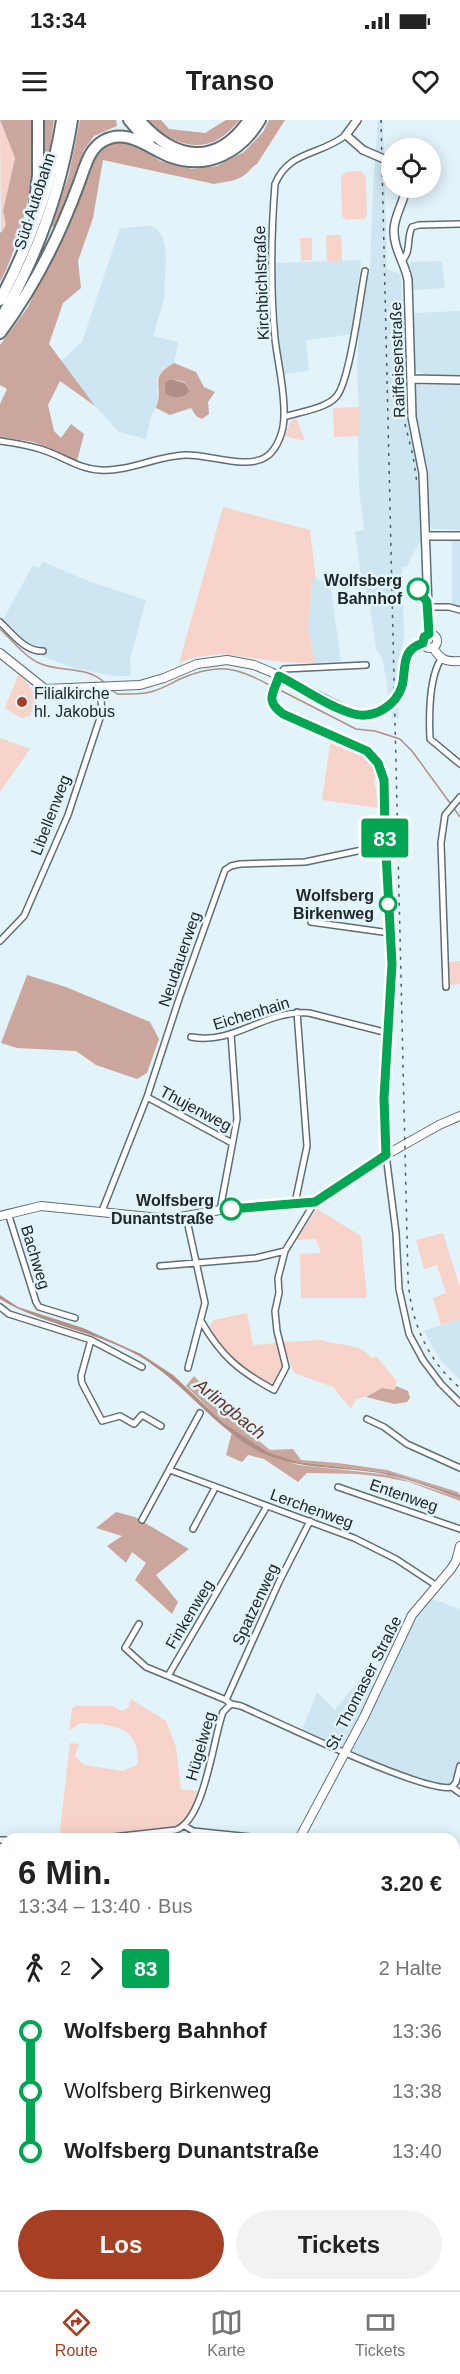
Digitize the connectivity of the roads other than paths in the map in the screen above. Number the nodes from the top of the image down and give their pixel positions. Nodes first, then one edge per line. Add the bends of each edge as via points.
1 (38, 120) edge
2 (62, 120) edge
3 (72, 120) edge
4 (129, 120) edge
5 (139, 120) edge
6 (249, 120) edge
7 (260, 120) edge
8 (357, 120) edge
9 (346, 135) junction
10 (158, 151) junction
11 (381, 158) edge
12 (403, 198) edge
13 (460, 224) edge
14 (27, 244) junction
15 (402, 261) junction
16 (365, 271) dead end
17 (0, 300) edge
18 (0, 320) edge
19 (0, 333) edge
20 (411, 379) junction
21 (460, 380) edge
22 (285, 417) junction
23 (0, 441) edge
24 (426, 536) junction
25 (460, 536) edge
26 (427, 607) junction
27 (460, 610) edge
28 (0, 622) edge
29 (429, 634) junction
30 (423, 643) junction
31 (433, 648) junction
32 (43, 651) dead end
33 (0, 653) edge
34 (441, 659) junction
35 (460, 662) edge
36 (366, 665) dead end
37 (278, 679) junction
38 (403, 680) tunnel mouth
39 (106, 688) junction
40 (385, 708) tunnel mouth
41 (460, 764) edge
42 (458, 799) edge
43 (386, 846) junction
44 (311, 922) dead end
45 (390, 933) junction
46 (0, 941) edge
47 (446, 987) dead end
48 (297, 1012) junction
49 (388, 1033) junction
50 (231, 1034) junction
51 (191, 1037) dead end
52 (147, 1097) junction
53 (460, 1116) edge
54 (232, 1143) junction
55 (386, 1155) junction
56 (315, 1202) junction
57 (295, 1203) junction
58 (220, 1210) junction
59 (102, 1212) junction
60 (4, 1215) edge
61 (186, 1216) junction
62 (285, 1251) junction
63 (196, 1263) junction
64 (160, 1266) dead end
65 (0, 1307) edge
66 (75, 1318) dead end
67 (201, 1321) junction
68 (91, 1340) junction
69 (142, 1368) dead end
70 (188, 1368) dead end
71 (460, 1403) edge
72 (200, 1413) dead end
73 (367, 1419) dead end
74 (161, 1426) dead end
75 (460, 1468) edge
76 (170, 1470) junction
77 (338, 1487) dead end
78 (215, 1488) junction
79 (267, 1506) junction
80 (142, 1520) dead end
81 (310, 1521) junction
82 (194, 1529) dead end
83 (460, 1529) edge
84 (460, 1546) edge
85 (458, 1562) edge
86 (437, 1586) junction
87 (139, 1624) dead end
88 (168, 1676) junction
89 (226, 1700) junction
90 (231, 1704) junction
91 (344, 1752) junction
92 (460, 1767) edge
93 (452, 1787) junction
94 (460, 1793) edge
95 (185, 1826) junction
96 (149, 1833) edge
97 (204, 1833) edge
98 (304, 1833) edge

1 - 14 highway via 37,190
2 - 14 highway, Süd Autobahn via 50,180
3 - 18 highway, Süd Autobahn via 47,220
4 - 10 highway
5 - 6 highway via 161,142 195,153 232,139
7 - 10 highway via 243,142 220,157 202,162 183,161
8 - 9 street, Kirchbichlstraße
9 - 11 street, bridge via 363,150
9 - 22 street, Kirchbichlstraße via 327,148 290,163 275,184 271,259 275,340
10 - 19 highway via 122,136 113,136 97,145 36,281
12 - 15 street, Raiffeisenstraße via 394,226
13 - 15 street via 419,225 411,230 409,252
14 - 17 highway, Süd Autobahn
15 - 20 street, Raiffeisenstraße via 408,280
16 - 22 street via 355,332 338,394 326,404
20 - 21 street
20 - 24 street, Raiffeisenstraße
22 - 23 street, Kirchbichlstraße via 272,451 248,462 185,455 100,470 77,466 41,449
24 - 25 street
24 - 26 street, Raiffeisenstraße
26 - 27 street
26 - 29 street, Raiffeisenstraße
28 - 32 street via 27,648
29 - 30 main road
29 - 31 main road via 436,638
30 - 31 main road
30 - 38 main road via 407,655
31 - 34 main road
33 - 39 main road via 45,689
34 - 35 main road
34 - 41 street via 435,668 430,739
36 - 37 street via 288,668 282,670
37 - 39 main road via 245,663 218,660 152,682
37 - 40 main road via 352,713 366,715
37 - 43 street via 271,701 279,711 361,748 378,763 384,780
39 - 46 street, Libellenweg via 102,712 68,815 24,916
42 - 47 street via 442,826
43 - 45 street
43 - 52 street, Neudauerweg via 305,862 240,864 225,870
44 - 45 street
45 - 49 street
48 - 49 street, Eichenhain
48 - 50 street, Eichenhain
48 - 57 street via 307,1146
49 - 55 street
50 - 51 street, Eichenhain via 207,1040
50 - 54 street via 237,1119
52 - 54 street, Thujenweg
52 - 59 street, Neudauerweg
53 - 55 main road
54 - 58 street
55 - 56 main road
55 - 71 street via 399,1289 409,1334 423,1360
56 - 57 main road
56 - 62 street
57 - 58 main road
58 - 61 main road
59 - 60 main road via 41,1206
59 - 61 main road via 155,1218
60 - 66 street, Bachweg via 36,1302
61 - 63 street
62 - 63 street via 256,1258
62 - 67 street via 275,1311 286,1367 274,1390 248,1376 227,1358
63 - 64 street
63 - 67 street via 205,1303
65 - 68 street via 9,1314
67 - 70 street
68 - 69 street
68 - 74 street via 81,1376 102,1421 120,1416 134,1425 142,1415
72 - 76 street
73 - 75 street via 407,1444
76 - 78 street, Lerchenweg
76 - 80 street
77 - 83 street, Entenweg
78 - 79 street, Lerchenweg
78 - 82 street
79 - 81 street, Lerchenweg
79 - 88 street, Finkenweg
81 - 86 street, Lerchenweg via 371,1546
81 - 89 street, Spatzenweg
84 - 85 main road, St. Thomaser Straße
85 - 86 main road, St. Thomaser Straße
86 - 91 main road, St. Thomaser Straße via 412,1615
87 - 88 street via 125,1648 146,1667
88 - 89 street
89 - 90 street
90 - 91 street, Hügelweg
90 - 95 street, Hügelweg via 223,1712 201,1793
91 - 93 street, Hügelweg via 404,1776
91 - 98 main road, St. Thomaser Straße
92 - 93 street
93 - 94 street
95 - 96 street
95 - 97 street

